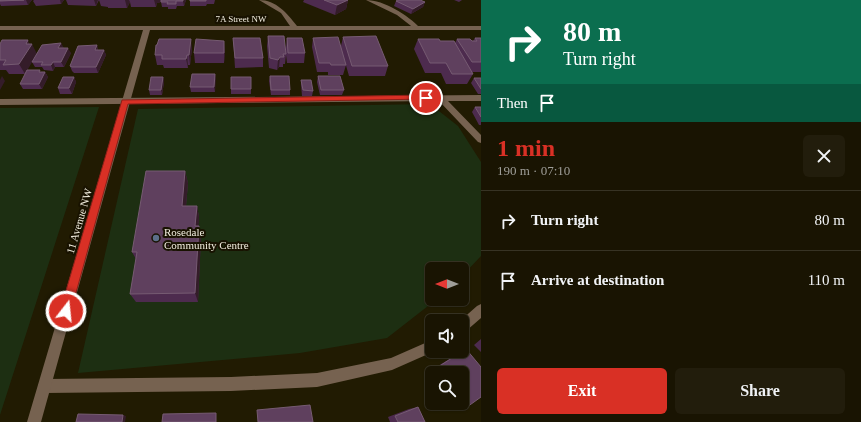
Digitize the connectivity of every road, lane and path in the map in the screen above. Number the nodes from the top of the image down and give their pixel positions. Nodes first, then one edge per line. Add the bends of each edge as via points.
1 (262, 0) edge
2 (369, 0) edge
3 (0, 28) edge
4 (147, 28) junction
5 (295, 28) junction
6 (417, 28) junction
7 (481, 28) edge
8 (441, 98) junction
9 (481, 98) edge
10 (0, 102) edge
11 (125, 102) junction
12 (481, 140) edge
13 (481, 310) edge
14 (469, 321) edge
15 (425, 349) edge
16 (45, 386) junction
17 (34, 422) edge

1 - 5 street via 283,12
2 - 6 street via 399,14
3 - 4 street, 7A Street NW
4 - 5 street, 7A Street NW
4 - 11 street, 11 Avenue NW
5 - 6 street, 7A Street NW
6 - 7 street, 7A Street NW
8 - 9 street
8 - 11 street
8 - 12 street
10 - 11 street
11 - 16 street, 11 Avenue NW
13 - 14 street
15 - 16 street via 392,364 317,380 231,384
16 - 17 street, 11 Avenue NW

